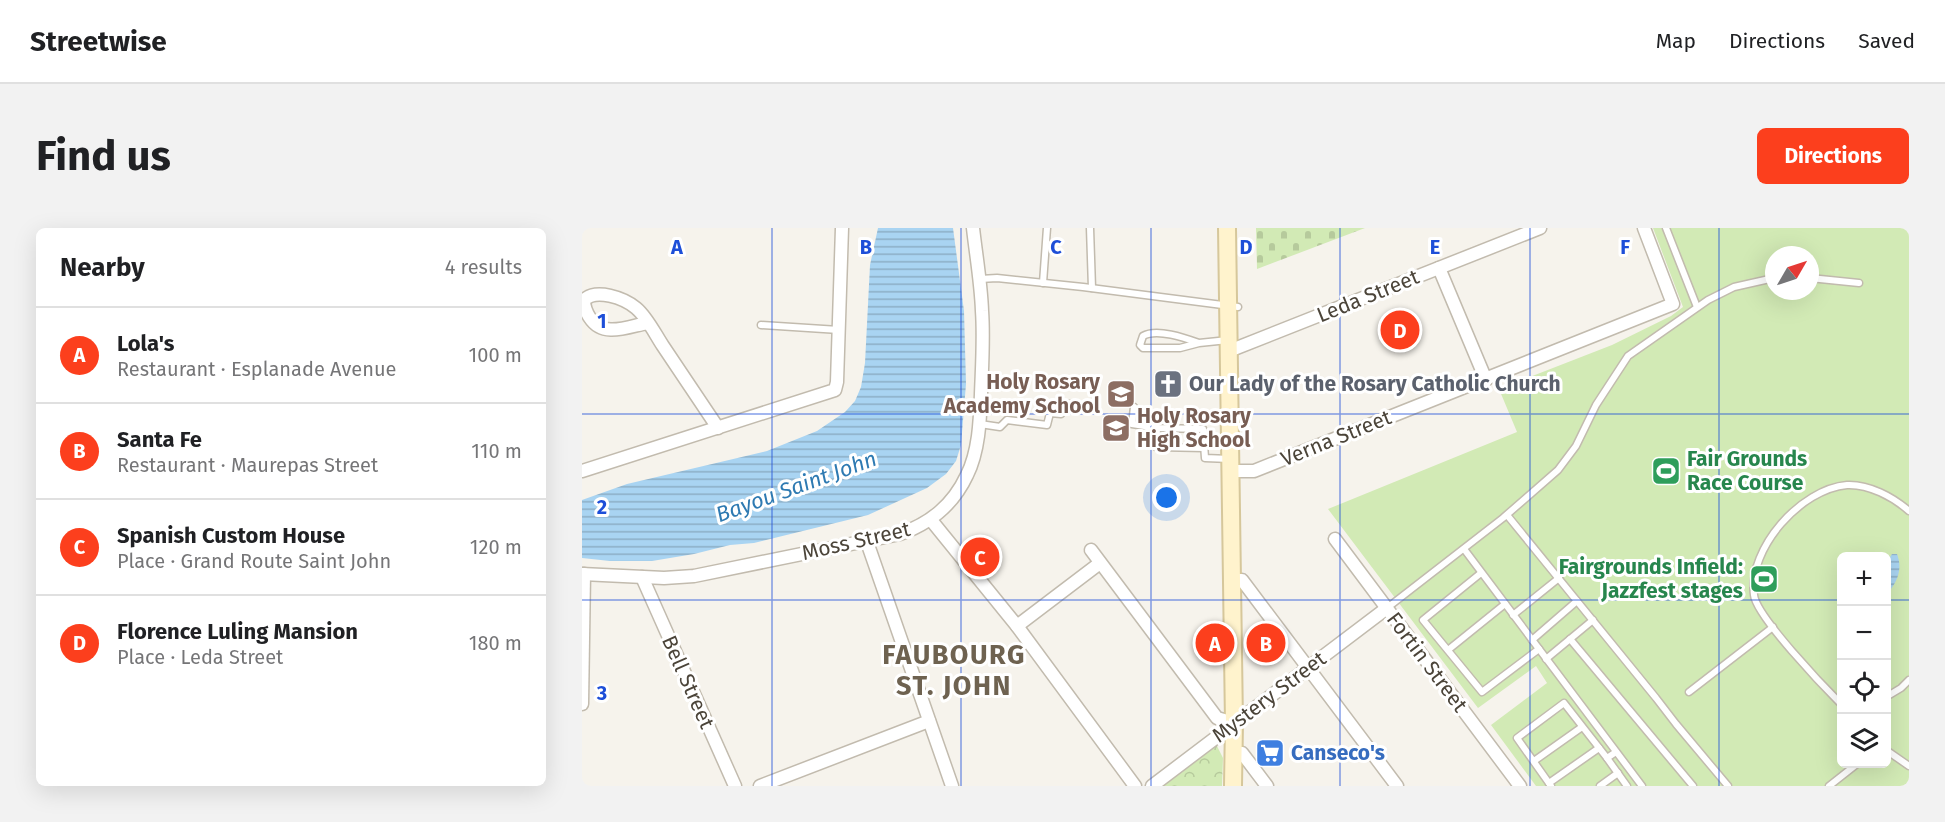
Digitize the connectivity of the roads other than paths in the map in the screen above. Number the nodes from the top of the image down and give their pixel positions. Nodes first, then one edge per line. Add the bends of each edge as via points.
1 (842, 228) edge
2 (974, 228) edge
3 (1047, 228) edge
4 (1090, 228) edge
5 (1227, 228) edge
6 (1237, 228) edge
7 (1540, 228) edge
8 (1644, 228) edge
9 (1666, 228) edge
10 (1439, 268) junction
11 (979, 279) junction
12 (1819, 279) edge
13 (1765, 280) edge
14 (1043, 283) junction
15 (1859, 283) dead end
16 (1092, 288) junction
17 (1233, 307) junction
18 (1697, 307) junction
19 (647, 323) junction
20 (761, 325) dead end
21 (839, 330) junction
22 (1199, 343) junction
23 (1232, 346) junction
24 (1486, 380) junction
25 (1084, 406) dead end
26 (1134, 407) dead end
27 (979, 424) junction
28 (718, 428) junction
29 (1157, 428) junction
30 (1204, 448) junction
31 (1234, 467) junction
32 (582, 471) edge
33 (1909, 511) edge
34 (1507, 515) junction
35 (931, 520) junction
36 (1335, 539) dead end
37 (867, 542) junction
38 (1464, 549) junction
39 (1091, 550) dead end
40 (1100, 563) junction
41 (1481, 573) junction
42 (583, 574) edge
43 (642, 577) junction
44 (1559, 578) junction
45 (1236, 580) junction
46 (1577, 601) junction
47 (1505, 604) junction
48 (1387, 608) junction
49 (1513, 615) junction
50 (1593, 620) junction
51 (1017, 626) junction
52 (1773, 627) junction
53 (1570, 639) junction
54 (1532, 640) junction
55 (1539, 649) junction
56 (1448, 650) junction
57 (1546, 659) junction
58 (1307, 668) junction
59 (1909, 680) edge
60 (1689, 692) dead end
61 (1891, 695) edge
62 (1837, 699) edge
63 (582, 704) edge
64 (929, 720) junction
65 (1238, 720) junction
66 (1582, 727) junction
67 (1599, 748) junction
68 (1616, 752) junction
69 (1242, 753) junction
70 (1891, 753) edge
71 (1607, 758) junction
72 (1534, 761) junction
73 (1909, 766) edge
74 (1852, 768) edge
75 (1618, 773) junction
76 (765, 785) edge
77 (1550, 785) edge
78 (735, 786) edge
79 (952, 786) edge
80 (1135, 786) edge
81 (1152, 786) edge
82 (1233, 786) edge
83 (1242, 786) edge
84 (1267, 786) edge
85 (1397, 786) edge
86 (1520, 786) edge
87 (1600, 786) edge
88 (1627, 786) edge
89 (1642, 786) edge
90 (1694, 786) edge
91 (1728, 786) edge
92 (1829, 786) edge

1 - 21 street
2 - 11 street, Moss Street
3 - 14 lane
4 - 16 lane
5 - 17 street
6 - 17 street
7 - 10 street, Leda Street
8 - 24 street, Verna Street via 1673,304
9 - 18 lane
10 - 23 street, Leda Street
10 - 24 street
11 - 14 lane
11 - 27 street, Moss Street via 983,338
12 - 15 lane
13 - 18 lane via 1734,287
14 - 16 lane
16 - 17 lane
17 - 23 street
18 - 34 lane via 1628,356 1558,470
19 - 19 street via 599,328 585,310 584,300 592,295 626,301
19 - 28 street
20 - 21 lane
21 - 28 street via 835,390
22 - 22 lane via 1180,348 1143,348 1140,339 1148,333 1178,335
22 - 23 lane
23 - 31 street
24 - 31 street, Verna Street via 1254,471
25 - 27 lane via 1062,403 1061,414 1050,412 1047,424 1007,420 1000,427
26 - 29 lane via 1132,424
27 - 35 street, Moss Street via 968,473 951,501
28 - 32 street
29 - 30 lane via 1203,429
29 - 30 lane via 1156,447
30 - 31 lane via 1205,458
31 - 45 street
33 - 52 lane via 1881,493 1846,485 1814,496 1797,508 1774,531 1757,566 1754,596
34 - 38 lane
34 - 44 lane
35 - 37 street, Moss Street via 918,528
35 - 51 street
36 - 48 street, Fortin Street
37 - 43 street, Moss Street via 694,576
37 - 64 street
38 - 41 lane
38 - 48 lane
39 - 40 street
40 - 51 street
40 - 65 street via 1216,718
41 - 47 lane
41 - 56 lane via 1423,620
42 - 43 street, Moss Street
42 - 63 street
43 - 78 street, Bell Street
44 - 46 lane
44 - 49 lane
45 - 58 street
45 - 65 street
46 - 50 lane
46 - 54 lane
47 - 49 lane
47 - 56 lane
48 - 58 street, Mystery Street
48 - 86 street, Fortin Street
49 - 54 lane
50 - 53 lane
50 - 91 lane
51 - 80 street
52 - 60 lane
52 - 62 lane
53 - 57 lane
53 - 90 lane
54 - 55 lane
55 - 56 lane via 1482,692
55 - 57 lane
57 - 68 lane
58 - 65 street, Mystery Street
58 - 85 street
59 - 61 lane
64 - 76 street
64 - 79 street
65 - 69 street
65 - 81 street, Mystery Street
65 - 82 street
66 - 67 lane
66 - 72 lane
66 - 72 lane via 1564,703 1517,738
67 - 71 lane
67 - 77 lane
68 - 71 lane
68 - 89 lane
69 - 83 street
69 - 84 street
70 - 73 lane
71 - 75 lane
72 - 77 lane
74 - 92 lane
75 - 87 lane
75 - 88 lane

